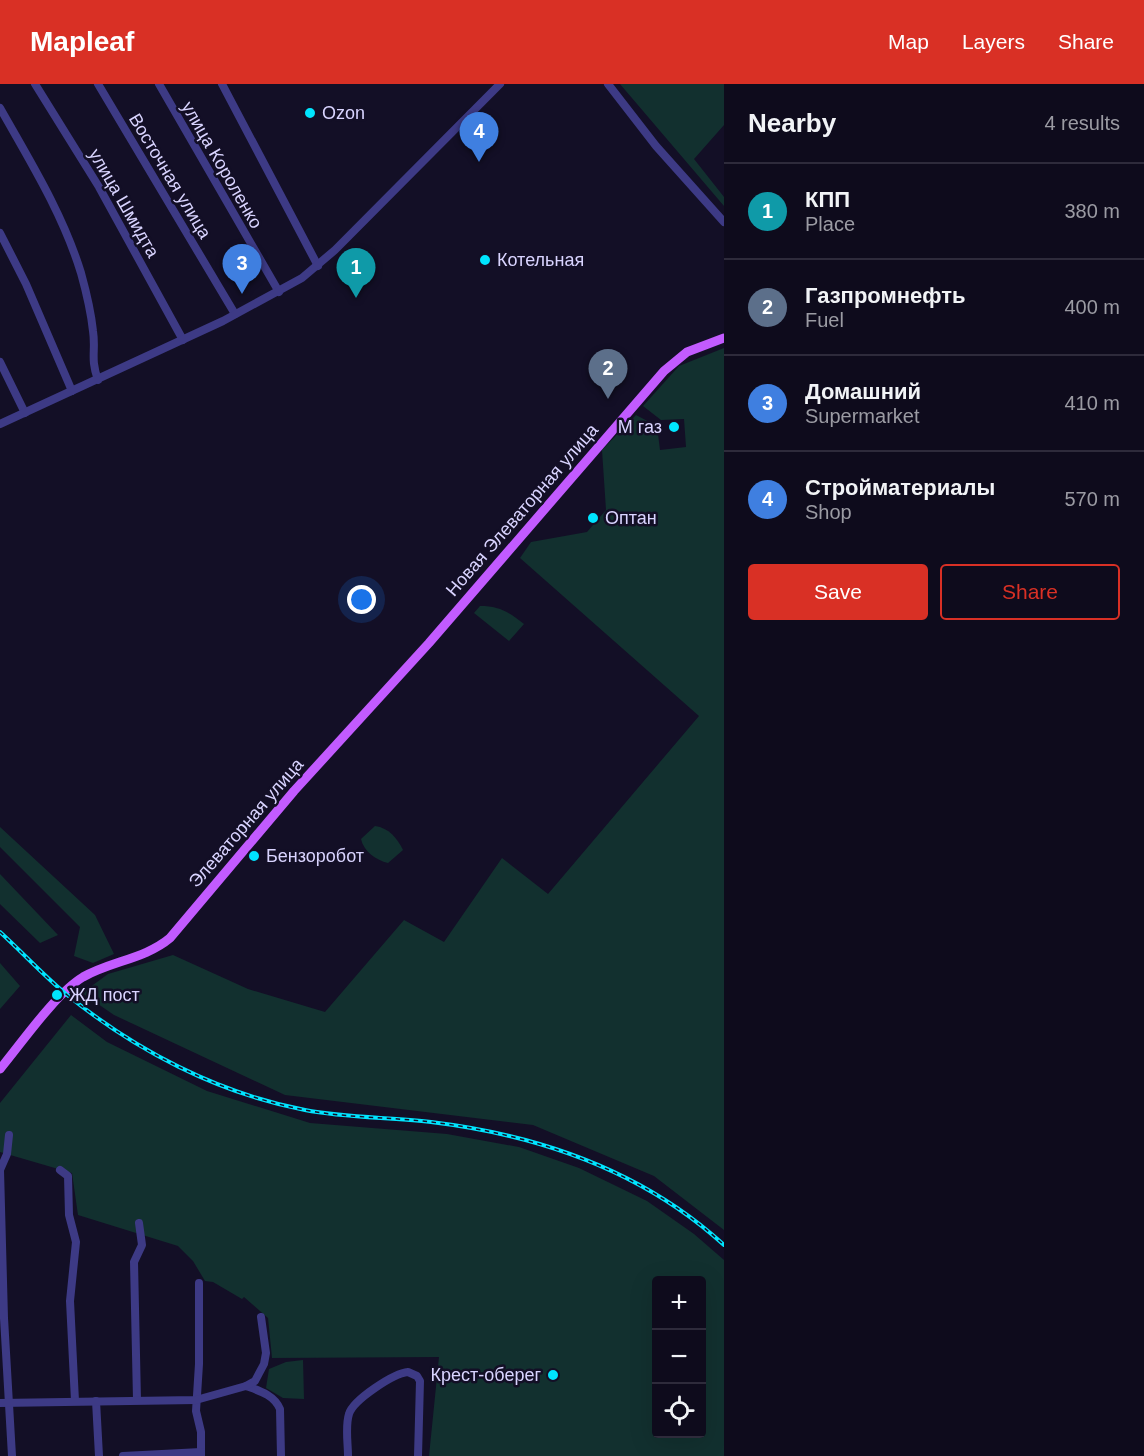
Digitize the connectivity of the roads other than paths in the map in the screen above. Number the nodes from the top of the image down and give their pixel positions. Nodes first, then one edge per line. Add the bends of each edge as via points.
1 (35, 84) edge
2 (98, 84) edge
3 (159, 84) edge
4 (222, 84) edge
5 (500, 84) edge
6 (608, 84) edge
7 (0, 108) edge
8 (724, 222) edge
9 (0, 233) edge
10 (318, 266) junction
11 (279, 292) junction
12 (235, 314) junction
13 (724, 338) edge
14 (183, 340) junction
15 (0, 362) edge
16 (98, 380) junction
17 (72, 391) junction
18 (25, 413) junction
19 (0, 424) edge
20 (429, 642) joint
21 (0, 1069) edge
22 (9, 1135) dead end
23 (60, 1170) dead end
24 (139, 1223) dead end
25 (1, 1260) edge
26 (199, 1283) dead end
27 (261, 1317) dead end
28 (2, 1318) edge
29 (246, 1386) junction
30 (137, 1400) junction
31 (196, 1400) junction
32 (75, 1401) junction
33 (96, 1401) junction
34 (0, 1403) edge
35 (10, 1403) junction
36 (201, 1454) edge
37 (12, 1456) edge
38 (99, 1456) edge
39 (123, 1456) edge
40 (281, 1456) edge
41 (348, 1456) edge
42 (418, 1456) edge

1 - 14 street, улица Шмидта via 99,187
2 - 12 street, Восточная улица
3 - 11 street, улица Короленко
4 - 10 street
5 - 10 street
6 - 8 street via 656,146
7 - 16 street via 69,240 94,332 92,364
9 - 17 street
10 - 11 street
11 - 12 street
12 - 14 street
13 - 20 main road, Новая Элеваторная улица via 687,352 663,371
14 - 16 street
15 - 18 street
16 - 17 street
17 - 18 street
18 - 19 street
20 - 21 main road, Элеваторная улица via 294,791 170,938 147,953 94,971 75,982
22 - 25 street via 0,1170
23 - 32 street via 68,1176 69,1215 76,1242 70,1301
24 - 30 street via 142,1245 134,1262
25 - 28 street
26 - 31 street
27 - 29 street via 264,1364 255,1381
28 - 35 street
29 - 31 street
29 - 40 street via 277,1402
30 - 31 street
30 - 33 street
31 - 36 street
32 - 33 street
32 - 35 street
33 - 38 street
34 - 35 street
35 - 37 street
36 - 39 street
41 - 42 street via 349,1414 354,1405 402,1372 413,1373 420,1381

